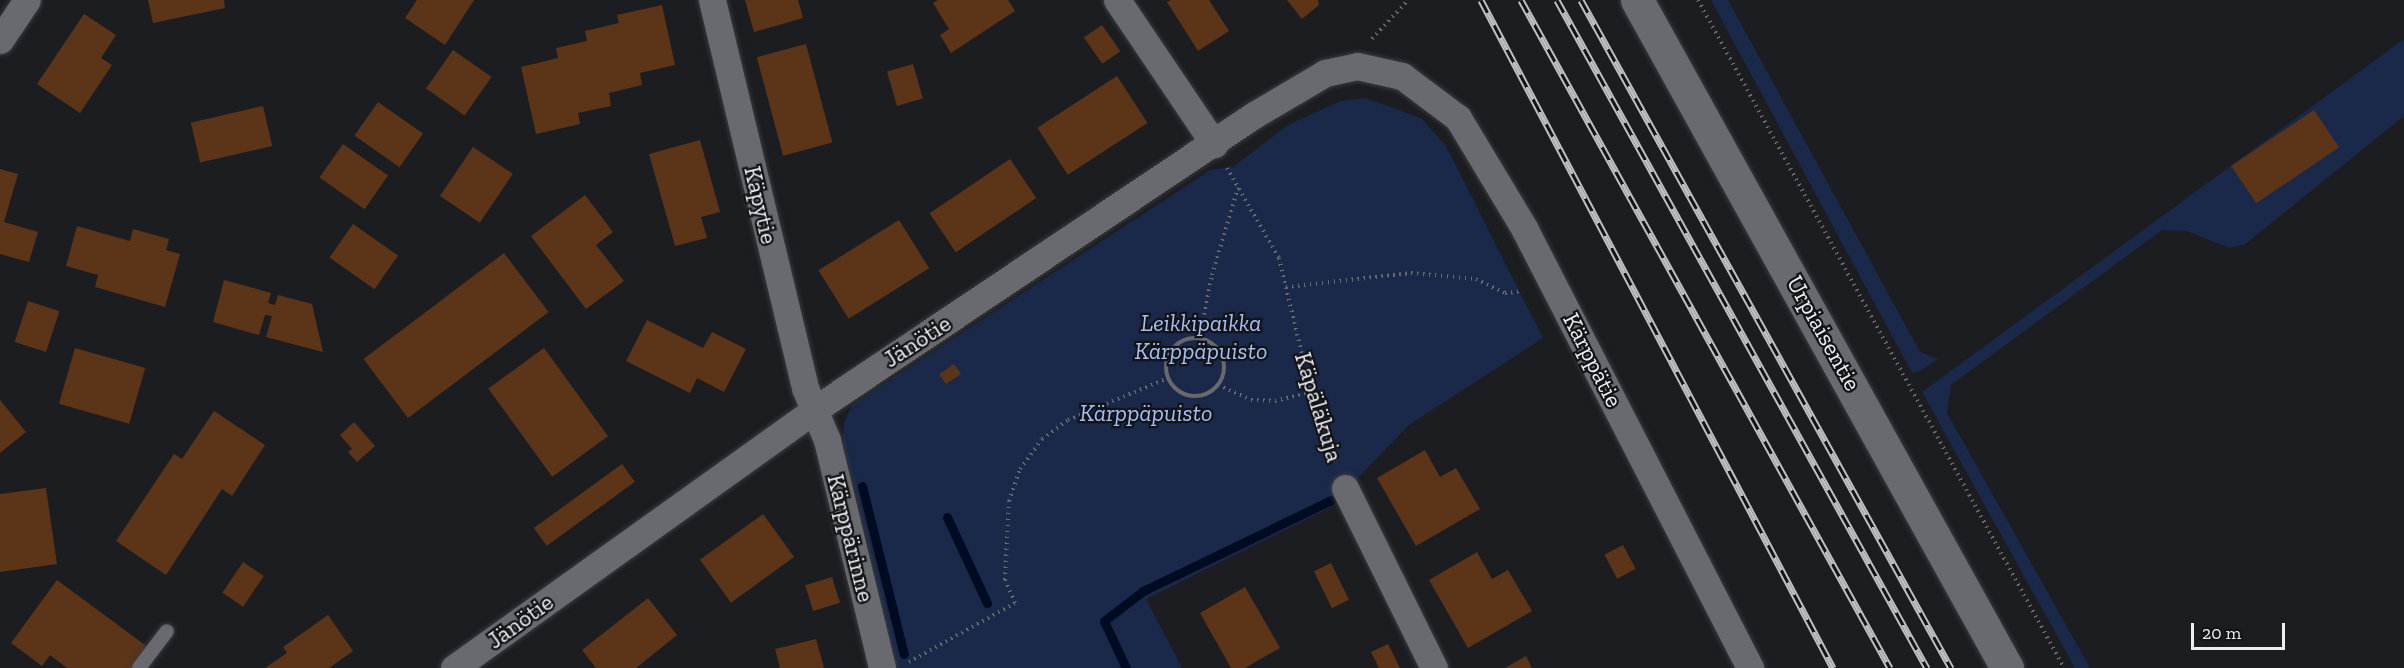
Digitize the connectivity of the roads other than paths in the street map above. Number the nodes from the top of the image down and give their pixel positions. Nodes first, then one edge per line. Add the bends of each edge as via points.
1 (27, 0) edge
2 (712, 0) edge
3 (1117, 0) edge
4 (1637, 0) edge
5 (0, 40) edge
6 (1402, 76) joint
7 (1224, 156) junction
8 (814, 410) junction
9 (1345, 488) road end
10 (167, 631) dead end
11 (139, 668) edge
12 (454, 668) edge
13 (882, 668) edge
14 (1434, 668) edge
15 (1750, 668) edge
16 (2007, 668) edge

1 - 5 street
2 - 8 street, Käpytie via 805,388
3 - 7 street
4 - 16 main road, Urpiaisentie
6 - 7 street, Jänötie via 1357,66 1325,73 1254,115
6 - 15 street, Kärppätie via 1458,118 1524,228
7 - 8 street, Jänötie
8 - 12 street, Jänötie
8 - 13 street, Kärppärinne via 827,440
9 - 14 street, Käpäläkuja
10 - 11 lane

